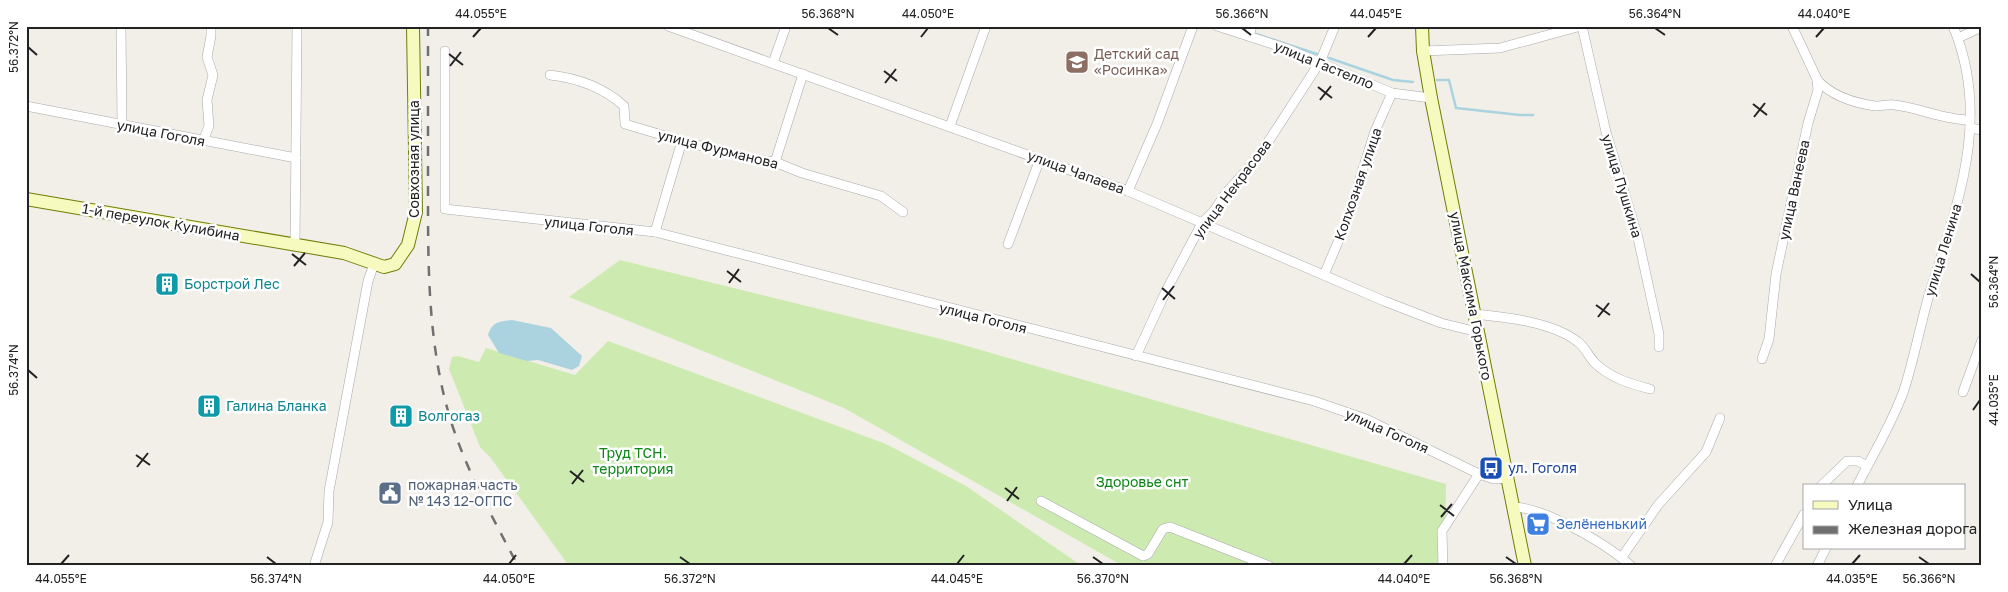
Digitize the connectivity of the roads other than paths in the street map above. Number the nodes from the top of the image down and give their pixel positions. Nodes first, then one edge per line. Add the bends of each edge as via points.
1 (120, 26) edge
2 (211, 26) edge
3 (297, 26) edge
4 (413, 26) edge
5 (668, 26) edge
6 (786, 26) edge
7 (986, 26) edge
8 (1193, 26) edge
9 (1217, 26) edge
10 (1252, 26) edge
11 (1336, 26) edge
12 (1422, 26) edge
13 (1582, 26) edge
14 (1792, 26) edge
15 (1953, 26) edge
16 (1982, 27) edge
17 (1249, 36) junction
18 (1958, 38) junction
19 (445, 51) dead end
20 (1423, 51) junction
21 (1320, 62) junction
22 (773, 63) junction
23 (803, 74) junction
24 (550, 75) dead end
25 (1817, 79) junction
26 (1392, 93) junction
27 (1832, 94) junction
28 (1431, 98) junction
29 (1816, 100) junction
30 (26, 106) edge
31 (1970, 124) junction
32 (122, 125) junction
33 (950, 126) junction
34 (1982, 130) edge
35 (203, 141) junction
36 (682, 141) junction
37 (296, 158) junction
38 (1040, 159) junction
39 (775, 162) junction
40 (1128, 191) junction
41 (26, 199) edge
42 (904, 212) dead end
43 (1202, 223) junction
44 (656, 232) junction
45 (1008, 244) dead end
46 (295, 245) junction
47 (374, 264) junction
48 (1324, 275) junction
49 (1474, 314) junction
50 (1478, 332) junction
51 (1982, 340) edge
52 (1659, 347) dead end
53 (1136, 356) junction
54 (1762, 359) dead end
55 (1650, 388) dead end
56 (1963, 392) dead end
57 (1720, 418) dead end
58 (1867, 466) junction
59 (1479, 474) junction
60 (1507, 478) junction
61 (1824, 484) edge
62 (1858, 484) edge
63 (1041, 501) dead end
64 (1514, 507) junction
65 (1803, 516) edge
66 (1825, 550) edge
67 (1622, 557) junction
68 (314, 566) edge
69 (1269, 566) edge
70 (1443, 566) edge
71 (1525, 566) edge
72 (1631, 566) edge
73 (1774, 566) edge
74 (1817, 566) edge

1 - 32 street
2 - 35 street via 207,57 212,83 207,100 209,126
3 - 37 street
4 - 47 street, Совхозная улица via 415,223 400,259 389,266
5 - 22 street, улица Чапаева
6 - 22 street
7 - 33 street
8 - 40 street
9 - 17 street, улица Гастелло
10 - 17 street
11 - 21 street, улица Некрасова
12 - 20 street, улица Максима Горького
13 - 20 street via 1500,48
13 - 52 street, улица Пушкина via 1606,132 1638,238
14 - 25 street, улица Ванеева
15 - 18 street, улица Ленина
16 - 18 street
17 - 21 street, улица Гастелло
18 - 31 street, улица Ленина via 1970,81
19 - 44 street, улица Гоголя via 445,209
20 - 28 street, улица Максима Горького
21 - 26 street, улица Гастелло
21 - 43 street, улица Некрасова via 1252,164
22 - 23 street, улица Чапаева
23 - 33 street, улица Чапаева
23 - 39 street
24 - 36 street, улица Фурманова via 602,89 624,106 626,124
25 - 27 street
25 - 29 street, улица Ванеева
26 - 28 street, улица Гастелло
26 - 48 street, Колхозная улица via 1375,131 1346,224
27 - 29 street via 1821,95
27 - 31 street
28 - 49 street, улица Максима Горького
29 - 54 street, улица Ванеева via 1808,123 1776,274 1769,339
30 - 32 street, улица Гоголя
31 - 34 street
31 - 58 street, улица Ленина via 1968,158 1958,204 1922,319 1904,390
32 - 35 street, улица Гоголя
33 - 38 street, улица Чапаева
35 - 37 street, улица Гоголя
36 - 39 street, улица Фурманова
36 - 44 street
37 - 46 street
38 - 40 street, улица Чапаева
38 - 45 street
39 - 42 street, улица Фурманова via 881,196
40 - 43 street, улица Чапаева
41 - 46 street, 1-й переулок Кулибина
43 - 48 street, улица Чапаева
43 - 53 street, улица Некрасова
44 - 53 street, улица Гоголя
46 - 47 street, 1-й переулок Кулибина via 350,254
47 - 68 street via 329,491 328,522
48 - 50 street, улица Чапаева via 1441,323
49 - 50 street, улица Максима Горького
49 - 55 street via 1545,326 1580,343 1596,364 1610,374 1631,384
50 - 60 street, улица Максима Горького
51 - 56 street
53 - 59 street, улица Гоголя via 1352,414
57 - 67 street via 1706,452 1658,506
58 - 61 street via 1858,461 1847,461
58 - 62 street, улица Ленина
59 - 60 street, улица Гоголя via 1494,479
59 - 70 street via 1442,531
60 - 64 street, улица Максима Горького
63 - 69 street via 1143,556 1148,554 1164,529 1170,527
64 - 67 street via 1535,510
64 - 71 street, улица Максима Горького
65 - 73 street
66 - 74 street
67 - 72 street

